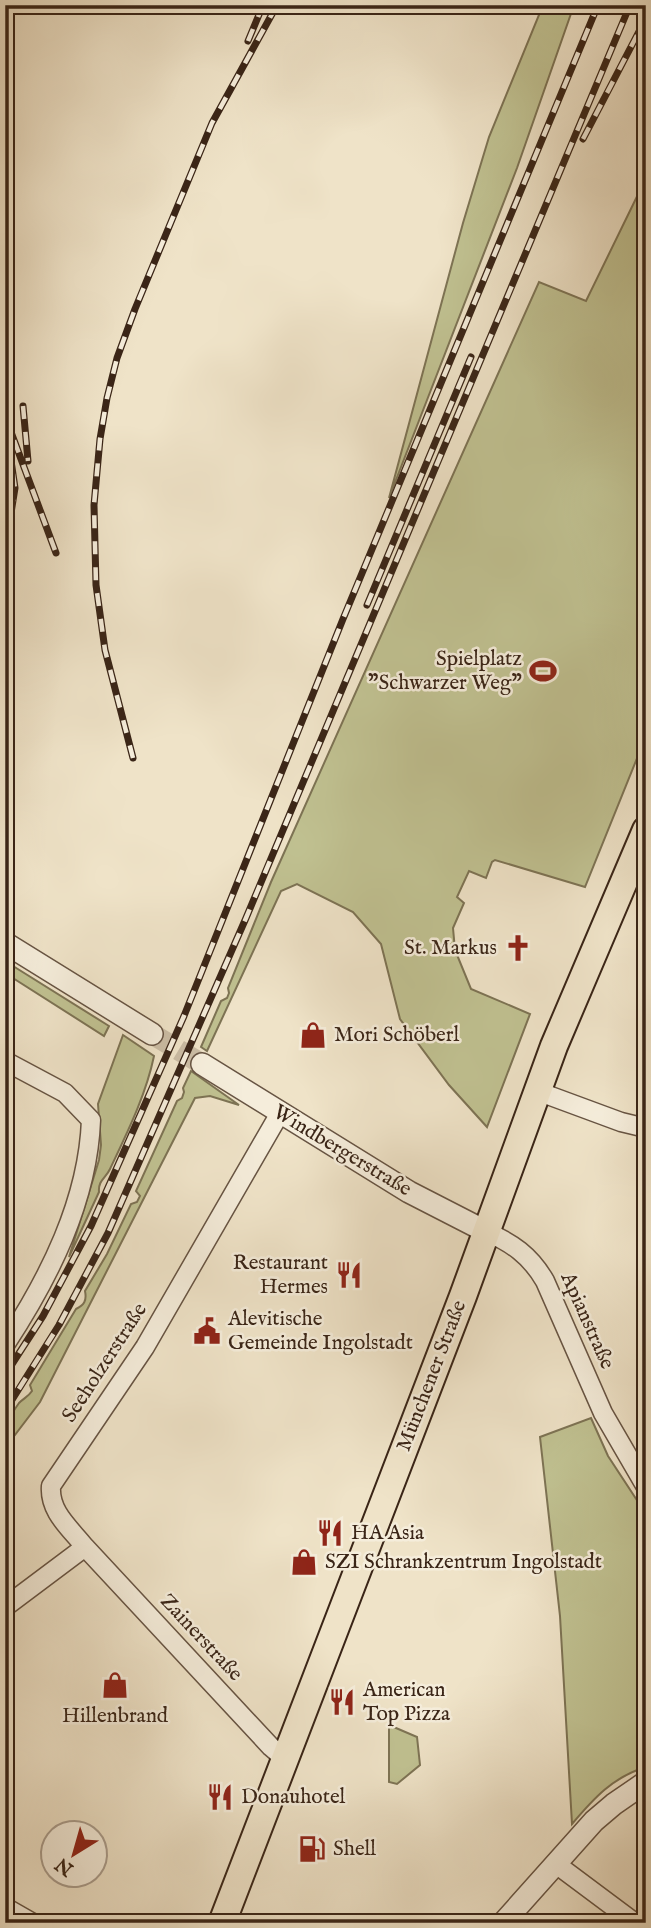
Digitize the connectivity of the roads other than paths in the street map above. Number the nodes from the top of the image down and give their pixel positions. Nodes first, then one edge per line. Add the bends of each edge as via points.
1 (646, 830) edge
2 (5, 943) edge
3 (152, 1034) tunnel mouth
4 (5, 1060) edge
5 (202, 1064) tunnel mouth
6 (537, 1091) junction
7 (280, 1113) junction
8 (646, 1128) edge
9 (485, 1231) junction
10 (5, 1345) edge
11 (644, 1482) edge
12 (85, 1547) junction
13 (5, 1607) edge
14 (285, 1759) junction
15 (646, 1782) edge
16 (556, 1864) junction
17 (5, 1907) edge
18 (33, 1923) edge
19 (222, 1923) edge
20 (503, 1923) edge
21 (635, 1923) edge

1 - 6 main road, Münchener Straße
2 - 3 street
4 - 10 street via 65,1093 91,1120 76,1207 29,1307
5 - 7 street, Windbergerstraße
6 - 8 street
6 - 9 main road, Münchener Straße
7 - 9 street, Windbergerstraße via 409,1192
7 - 12 street, Seeholzerstraße via 160,1322 51,1486 55,1511
9 - 11 street, Apianstraße via 515,1246 535,1264 603,1413
9 - 14 main road, Münchener Straße
12 - 13 street
12 - 14 street, Zainerstraße
14 - 19 main road, Münchener Straße
15 - 16 street via 594,1821
16 - 20 street
16 - 21 street
17 - 18 street

